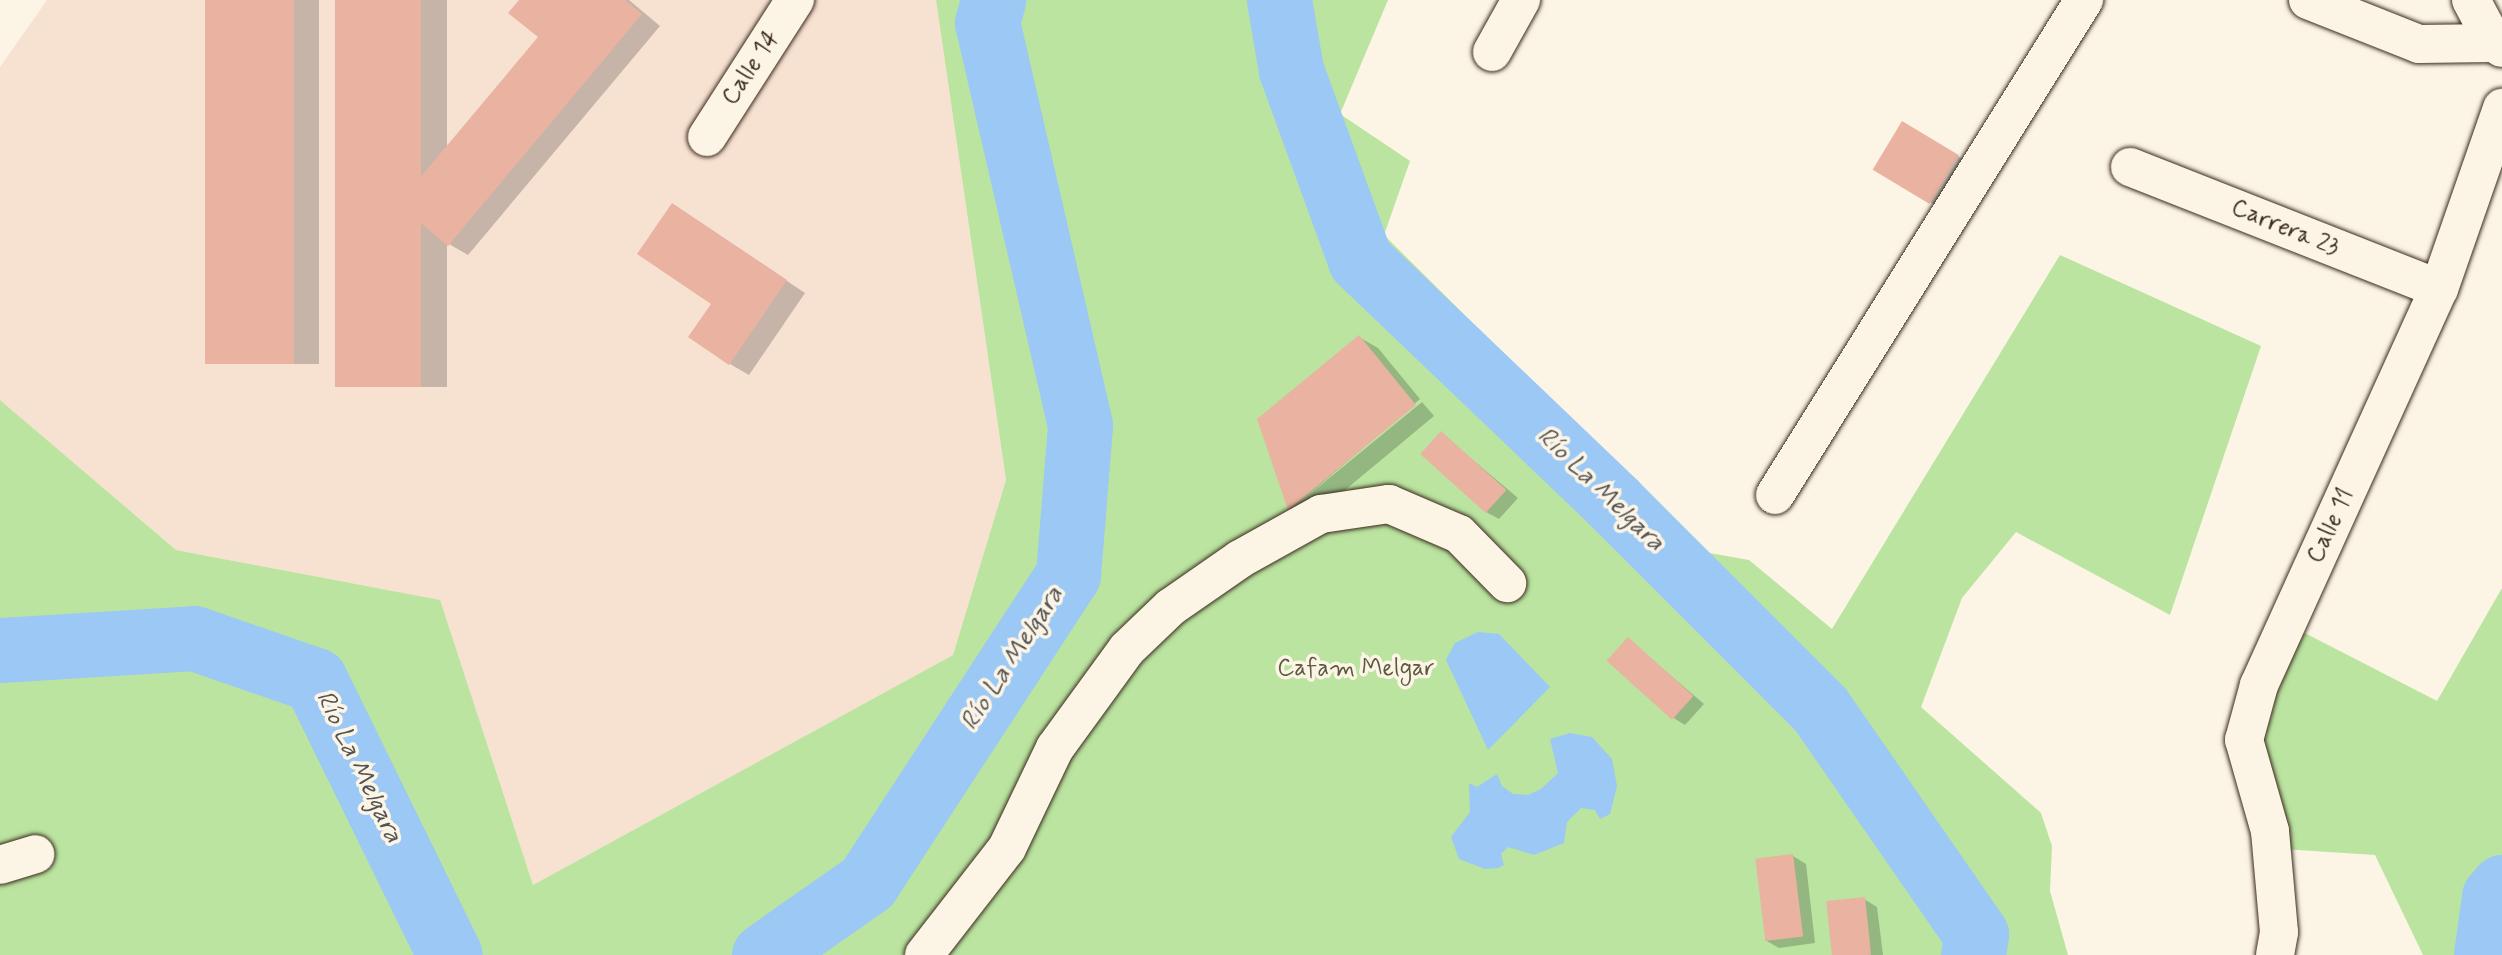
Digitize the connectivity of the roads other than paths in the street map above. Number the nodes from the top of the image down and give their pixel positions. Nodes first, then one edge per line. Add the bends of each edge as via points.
1 (795, 0) edge
2 (1521, 0) edge
3 (2084, 0) edge
4 (2308, 0) edge
5 (2471, 0) edge
6 (2498, 46) edge
7 (1492, 52) dead end
8 (2502, 108) edge
9 (707, 137) dead end
10 (2130, 167) dead end
11 (2439, 289) junction
12 (1775, 495) dead end
13 (1507, 583) dead end
14 (924, 955) edge
15 (2275, 955) edge

1 - 9 street, Calle 14
2 - 7 street
3 - 12 street
4 - 6 street via 2419,44
5 - 6 street
8 - 11 street, Calle 11
10 - 11 street, Carrera 23
11 - 15 street, Calle 11 via 2259,685 2244,740 2270,831 2278,932
13 - 14 street via 1459,534 1389,504 1321,514 1240,559 1171,607 1127,649 1055,748 1007,848

